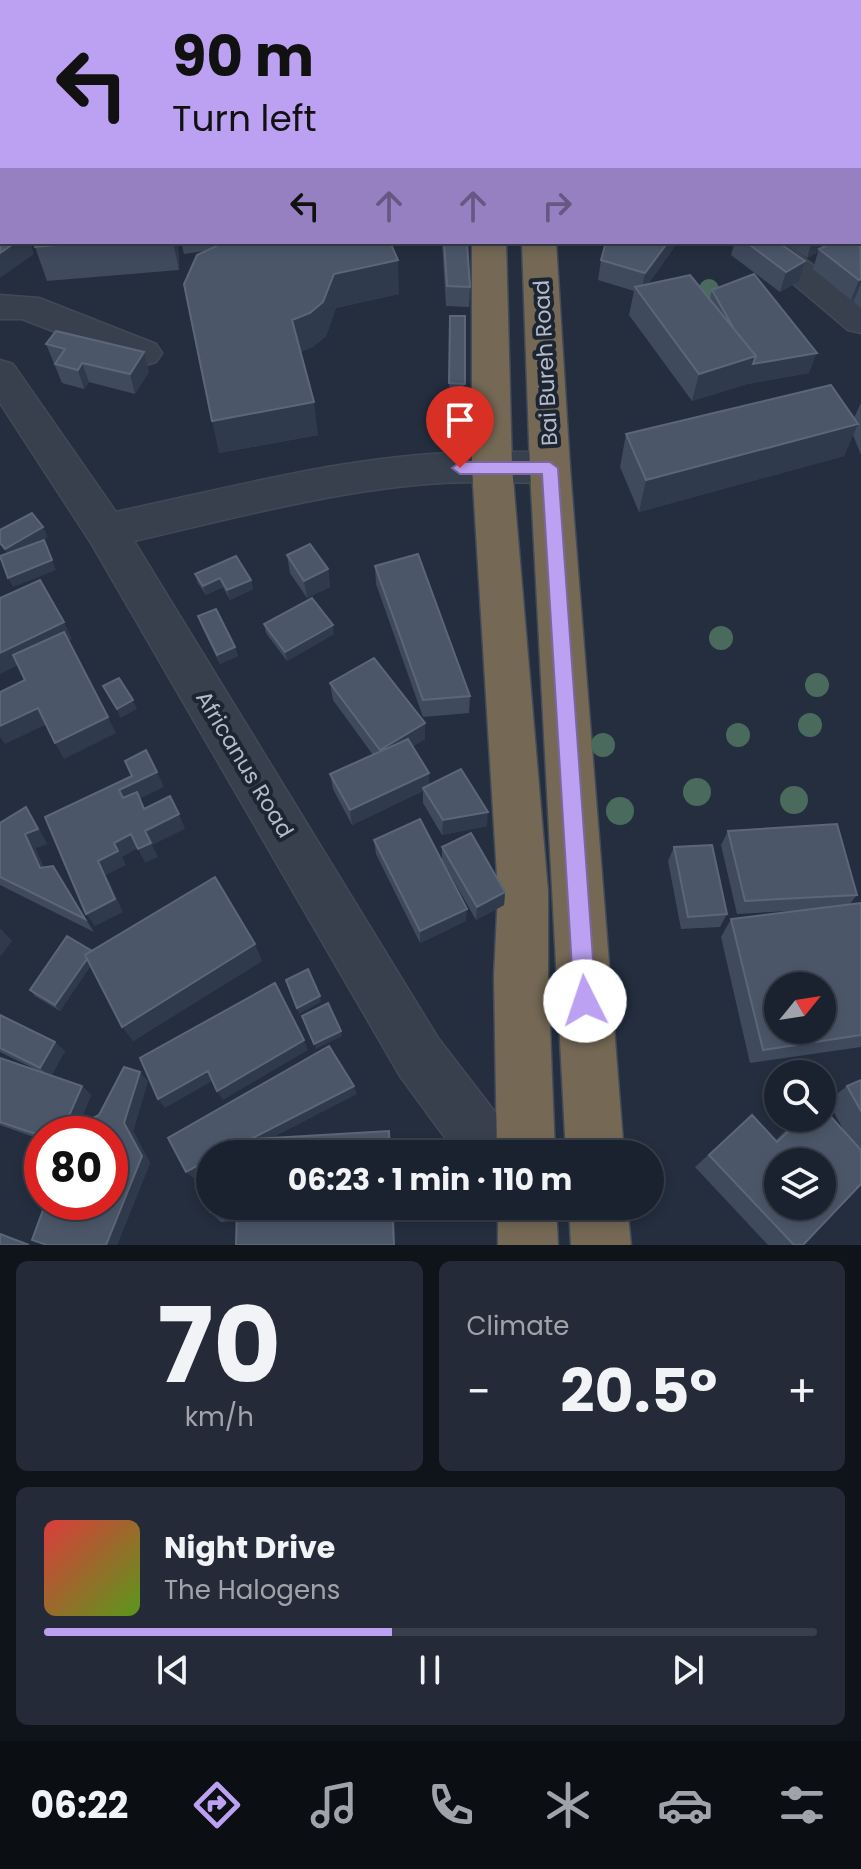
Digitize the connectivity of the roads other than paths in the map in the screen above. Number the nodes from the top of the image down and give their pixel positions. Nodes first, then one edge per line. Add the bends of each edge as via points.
1 (489, 244) edge
2 (539, 244) edge
3 (764, 244) edge
4 (0, 307) edge
5 (861, 321) edge
6 (143, 353) edge
7 (0, 373) edge
8 (492, 467) junction
9 (550, 468) junction
10 (106, 531) junction
11 (481, 1140) edge
12 (526, 1140) edge
13 (594, 1140) edge
14 (527, 1220) edge
15 (599, 1220) edge
16 (528, 1245) edge
17 (601, 1245) edge

1 - 8 highway
2 - 9 highway, Bai Bureh Road
3 - 5 street
4 - 6 street via 26,307
7 - 10 street, Africanus Road
8 - 9 street
8 - 10 street via 397,472
8 - 12 highway via 523,892
9 - 13 highway, Bai Bureh Road
10 - 11 street, Africanus Road via 419,1057
14 - 16 highway
15 - 17 highway

